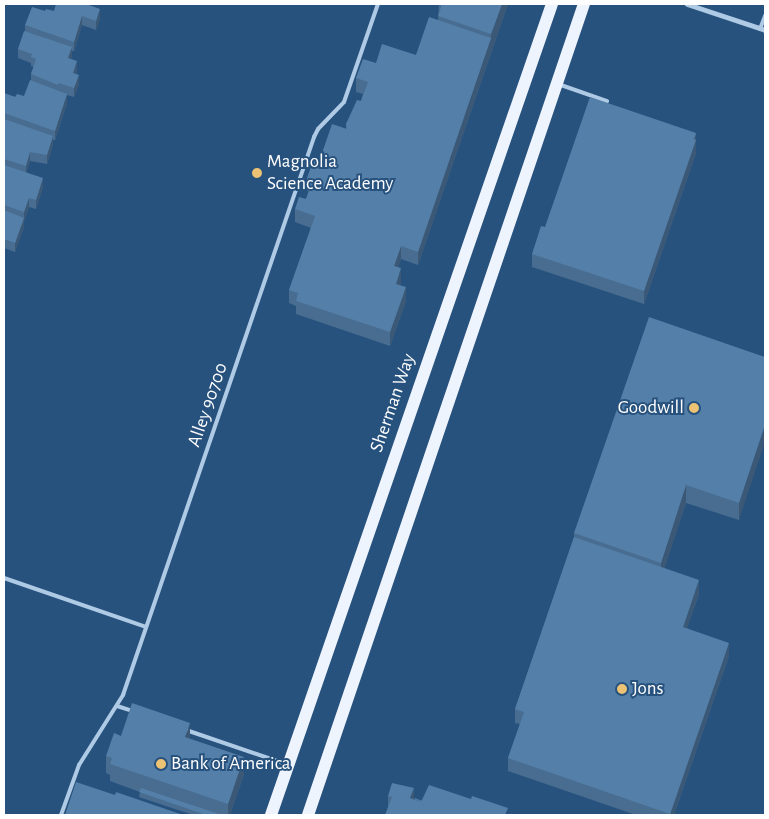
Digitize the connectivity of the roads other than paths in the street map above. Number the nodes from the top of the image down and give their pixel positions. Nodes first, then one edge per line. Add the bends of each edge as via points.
1 (378, 4) edge
2 (552, 4) edge
3 (584, 4) edge
4 (687, 4) edge
5 (765, 16) edge
6 (763, 30) edge
7 (558, 84) junction
8 (607, 101) edge
9 (4, 578) edge
10 (146, 627) junction
11 (118, 706) junction
12 (138, 713) edge
13 (183, 729) edge
14 (288, 764) junction
15 (72, 782) junction
16 (81, 785) edge
17 (61, 815) edge
18 (271, 815) edge
19 (308, 815) edge

1 - 10 lane, Alley 90700 via 344,102 314,137
2 - 14 main road, Sherman Way
3 - 7 main road
4 - 6 street
5 - 6 lane
7 - 8 lane
7 - 19 main road
9 - 10 lane
10 - 11 lane, Alley 90700
11 - 12 lane
11 - 15 lane, Alley 90700 via 79,765
13 - 14 lane
14 - 18 main road, Sherman Way
15 - 16 lane
15 - 17 lane, Alley 90700

